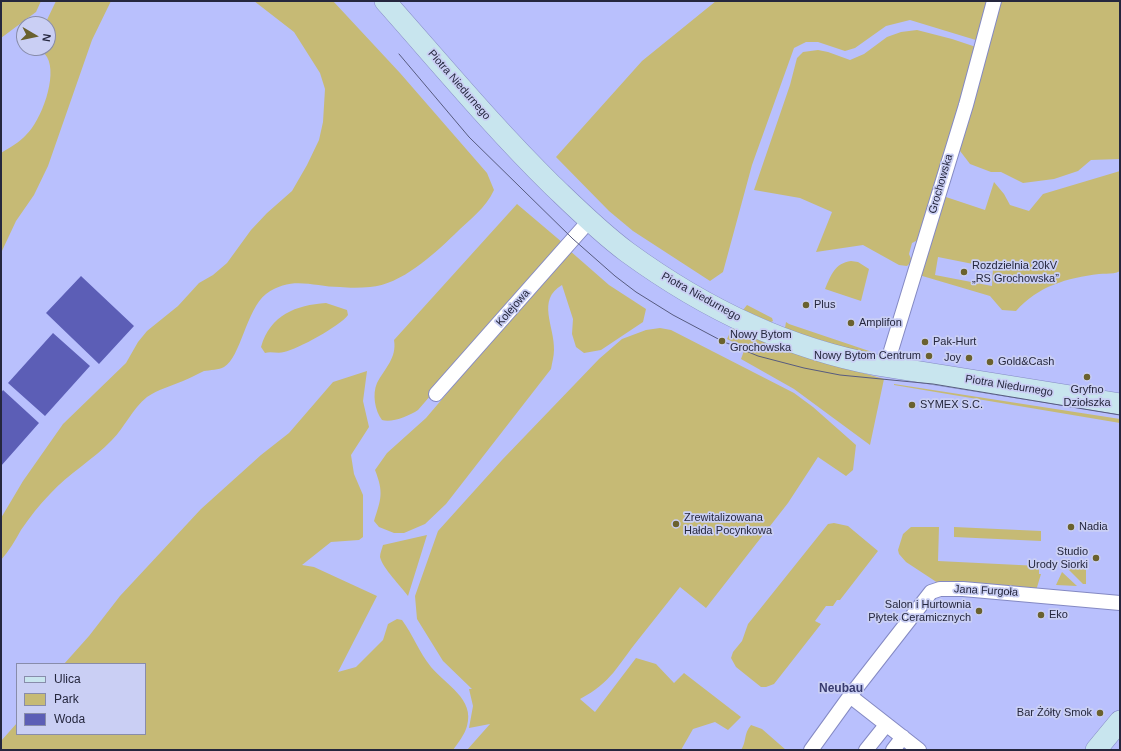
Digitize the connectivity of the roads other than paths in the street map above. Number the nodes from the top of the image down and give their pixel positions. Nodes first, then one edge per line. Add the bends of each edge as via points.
1 (385, 1) edge
2 (994, 1) edge
3 (589, 221) junction
4 (886, 367) junction
5 (436, 394) dead end
6 (1120, 404) edge
7 (1120, 602) edge
8 (850, 696) junction
9 (1120, 721) edge
10 (886, 724) junction
11 (903, 738) junction
12 (811, 750) edge
13 (866, 750) edge
14 (893, 750) edge
15 (919, 750) edge
16 (1096, 750) edge

1 - 3 street, Piotra Niedurnego via 509,143
2 - 4 street, Grochowska via 966,105
3 - 4 street, Piotra Niedurnego via 626,252 685,290 736,318 818,351
3 - 5 street, Kolejowa
4 - 6 street, Piotra Niedurnego
7 - 8 street, Jana Furgoła via 1023,593 940,589 931,592
8 - 10 street
8 - 12 street, Jana Furgoła
9 - 16 street
10 - 11 street
10 - 13 street
11 - 14 street
11 - 15 street

